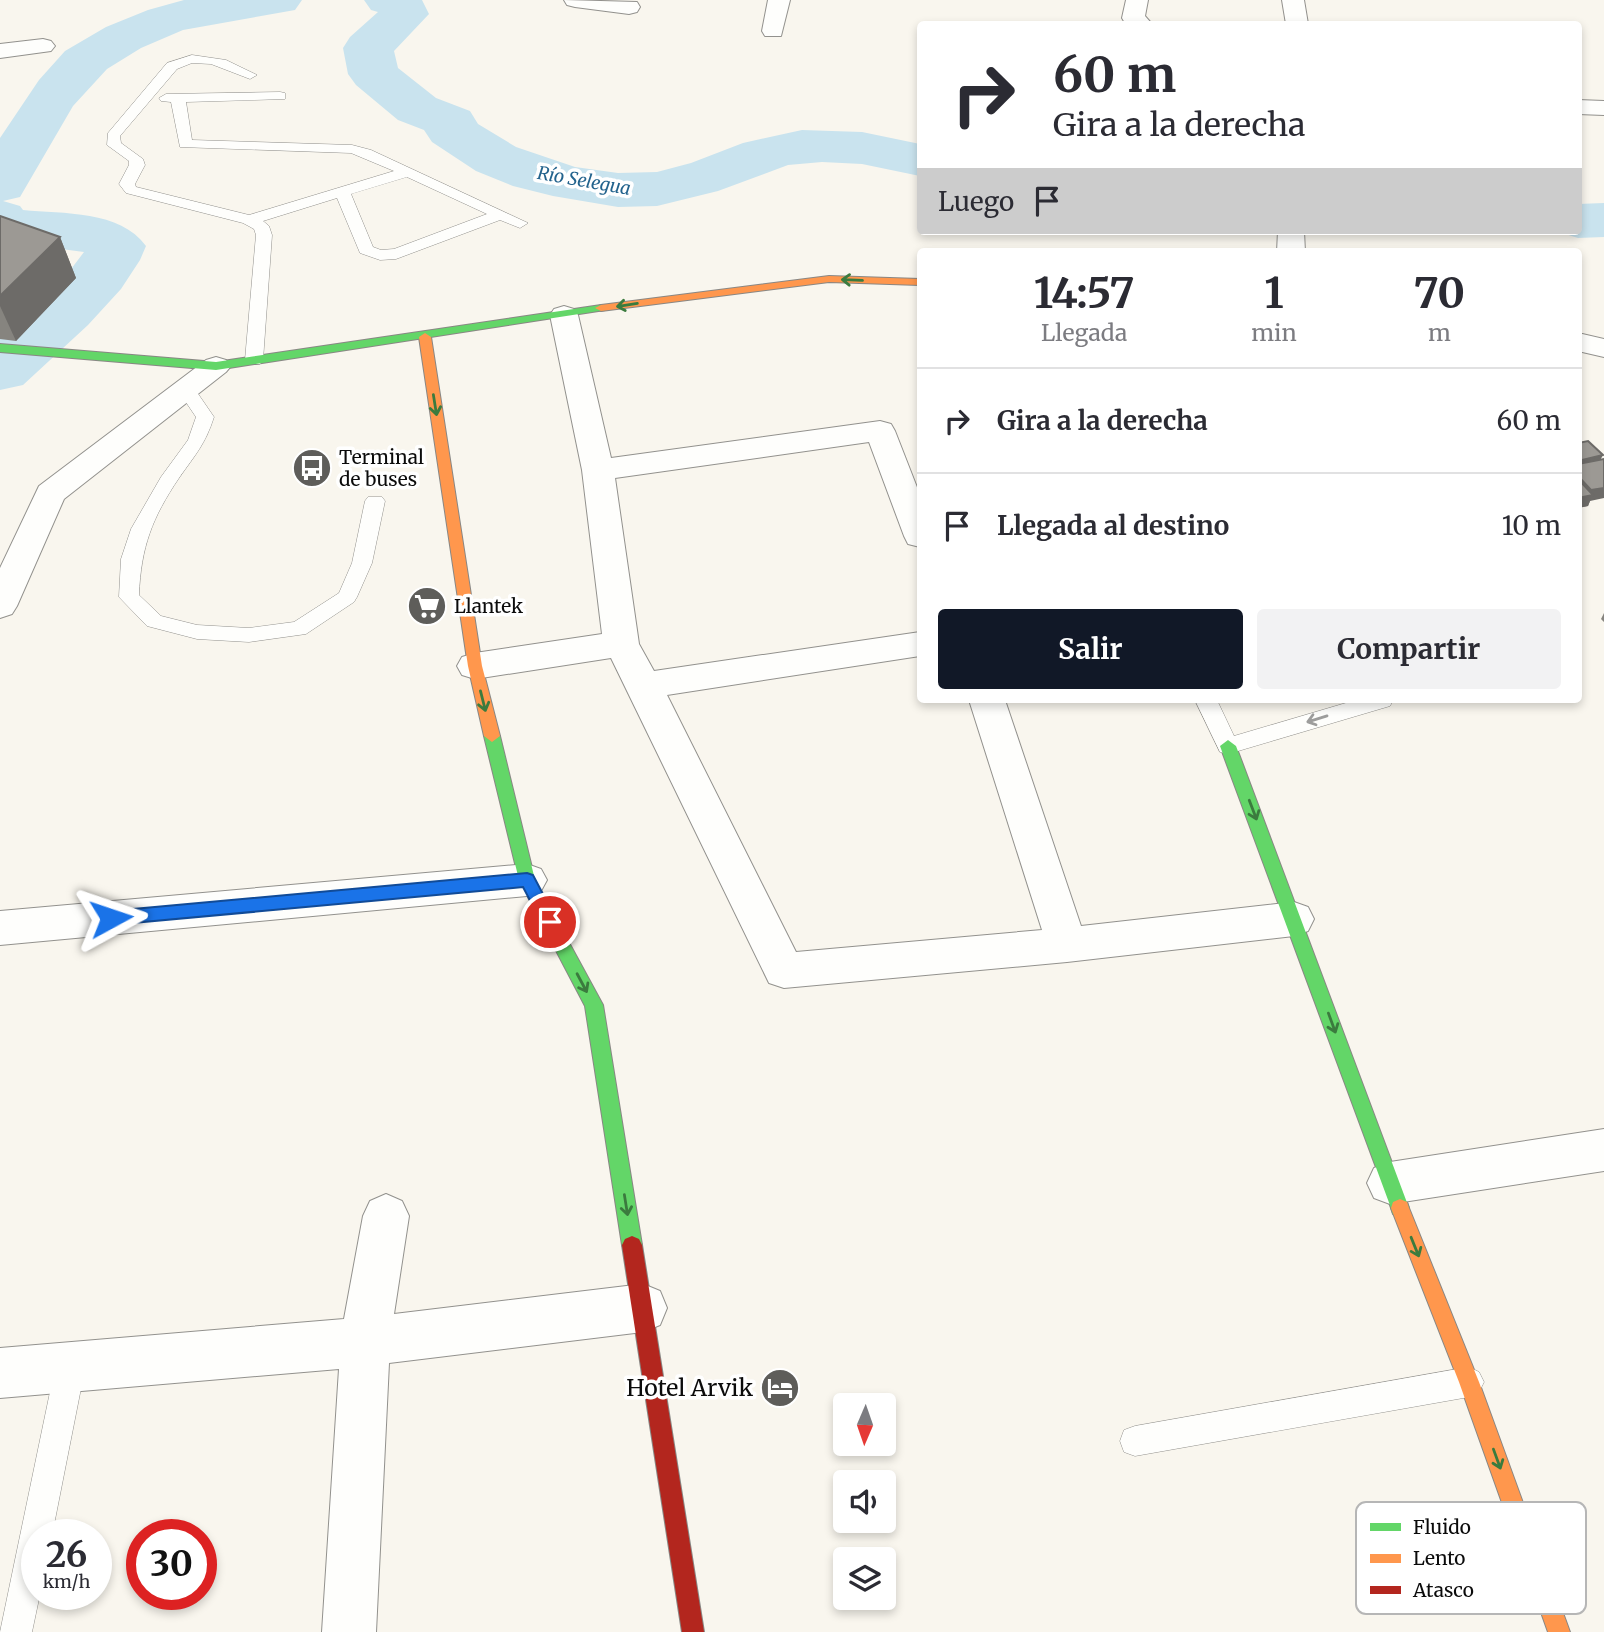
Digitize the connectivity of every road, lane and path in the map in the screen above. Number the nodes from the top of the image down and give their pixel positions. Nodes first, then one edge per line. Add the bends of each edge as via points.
1 (575, 0) edge
2 (779, 0) edge
3 (1137, 0) edge
4 (1293, 0) edge
5 (629, 7) dead end
6 (1137, 21) edge
7 (1296, 21) edge
8 (774, 32) dead end
9 (43, 46) dead end
10 (0, 51) edge
11 (250, 75) dead end
12 (280, 96) dead end
13 (145, 98) junction
14 (178, 98) junction
15 (1582, 107) edge
16 (1604, 108) edge
17 (408, 172) junction
18 (342, 192) junction
19 (500, 214) junction
20 (249, 220) junction
21 (520, 223) dead end
22 (917, 282) edge
23 (564, 315) junction
24 (425, 337) junction
25 (1582, 343) edge
26 (0, 348) edge
27 (1604, 348) edge
28 (254, 360) junction
29 (216, 366) junction
30 (186, 389) junction
31 (598, 470) junction
32 (50, 493) junction
33 (375, 501) dead end
34 (917, 528) edge
35 (0, 533) edge
36 (0, 606) edge
37 (621, 644) junction
38 (917, 644) edge
39 (475, 666) junction
40 (645, 685) junction
41 (988, 703) edge
42 (1207, 703) edge
43 (1372, 703) edge
44 (1228, 746) junction
45 (527, 880) junction
46 (1294, 919) junction
47 (0, 928) edge
48 (1067, 945) junction
49 (1604, 1150) edge
50 (1390, 1183) junction
51 (386, 1216) dead end
52 (643, 1308) junction
53 (365, 1342) junction
54 (70, 1368) junction
55 (0, 1373) edge
56 (1469, 1382) junction
57 (1135, 1441) dead end
58 (1512, 1502) edge
59 (1553, 1614) edge
60 (16, 1632) edge
61 (349, 1632) edge
62 (693, 1632) edge
63 (1559, 1632) edge

1 - 5 street
2 - 8 street
3 - 6 street via 1133,18
4 - 7 street
9 - 10 street
11 - 13 lane via 220,61 184,60 172,66
12 - 14 lane
13 - 14 lane
13 - 20 lane via 113,136 114,145 136,159 127,184 131,190
14 - 17 lane via 185,144 352,149
15 - 16 street
17 - 18 lane
17 - 19 lane
18 - 19 lane via 366,250 380,255 396,254
18 - 20 lane
19 - 21 lane
20 - 28 lane via 261,226 264,235
22 -> 23 street via 829,279
23 - 24 street
23 - 31 street
24 - 28 street
24 -> 39 street
25 - 27 street
26 - 29 street
28 - 29 street
29 - 30 street
30 - 32 street
30 - 33 lane via 205,416 201,429 141,529 131,559 129,597 154,621 197,632 248,635 299,629 347,597 362,563
31 - 34 street via 880,431
31 - 37 street
32 - 35 street
32 - 36 street
37 - 39 street
37 - 40 street
38 - 40 street
39 -> 45 street
40 - 48 street via 784,971
41 - 48 street
42 - 44 lane
43 -> 44 lane
44 -> 46 street
45 - 47 street
45 -> 52 street via 594,1006
46 - 48 street
46 -> 50 street
49 - 50 street
50 -> 56 street
51 - 53 street
52 - 53 street
52 - 62 street
53 - 54 street
53 - 61 street
54 - 55 street
54 - 60 lane
56 - 57 lane
56 -> 58 street
59 -> 63 street

